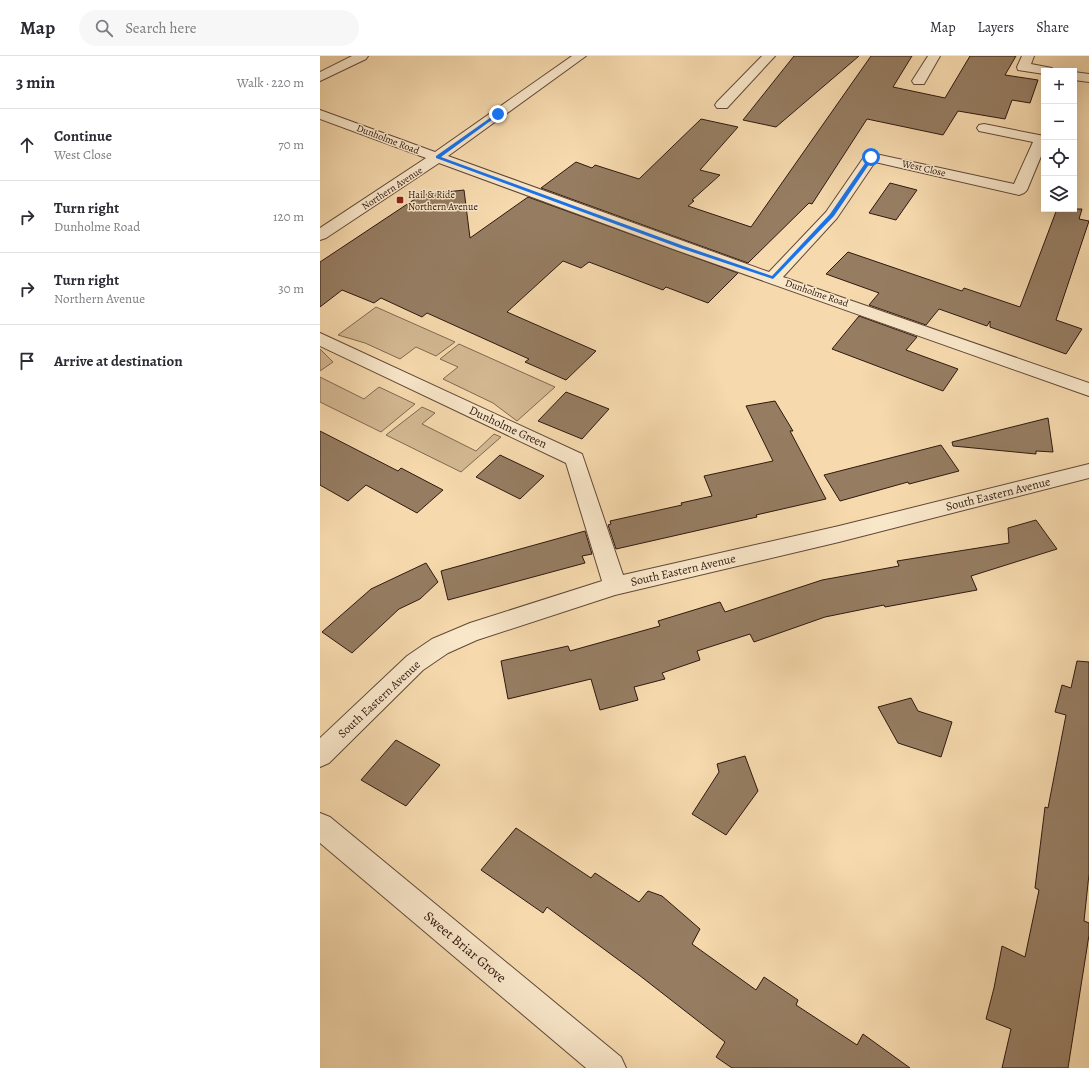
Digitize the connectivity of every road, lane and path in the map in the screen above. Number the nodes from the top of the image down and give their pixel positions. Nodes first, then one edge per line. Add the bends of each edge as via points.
1 (362, 56) edge
2 (580, 56) edge
3 (768, 56) edge
4 (934, 56) edge
5 (1028, 56) edge
6 (1041, 70) edge
7 (1077, 76) edge
8 (320, 77) edge
9 (1089, 78) edge
10 (919, 81) dead end
11 (722, 105) dead end
12 (320, 114) edge
13 (984, 128) dead end
14 (438, 157) junction
15 (320, 235) edge
16 (773, 278) junction
17 (320, 339) edge
18 (1089, 390) edge
19 (1089, 471) edge
20 (615, 586) junction
21 (320, 755) edge
22 (320, 826) edge
23 (610, 1068) edge

1 - 8 street
2 - 14 street, Northern Avenue
3 - 11 street
4 - 10 street
5 - 6 street via 1023,67
7 - 9 street
12 - 14 street, Dunholme Road
13 - 16 street, West Close via 1041,139 1019,190 871,157 832,215
14 - 15 street, Northern Avenue
14 - 16 street, Dunholme Road
16 - 18 street, Dunholme Road
17 - 20 street, Dunholme Green via 575,459
19 - 20 street, South Eastern Avenue via 839,534
20 - 21 street, South Eastern Avenue via 470,633 440,646 415,663
22 - 23 street, Sweet Briar Grove

